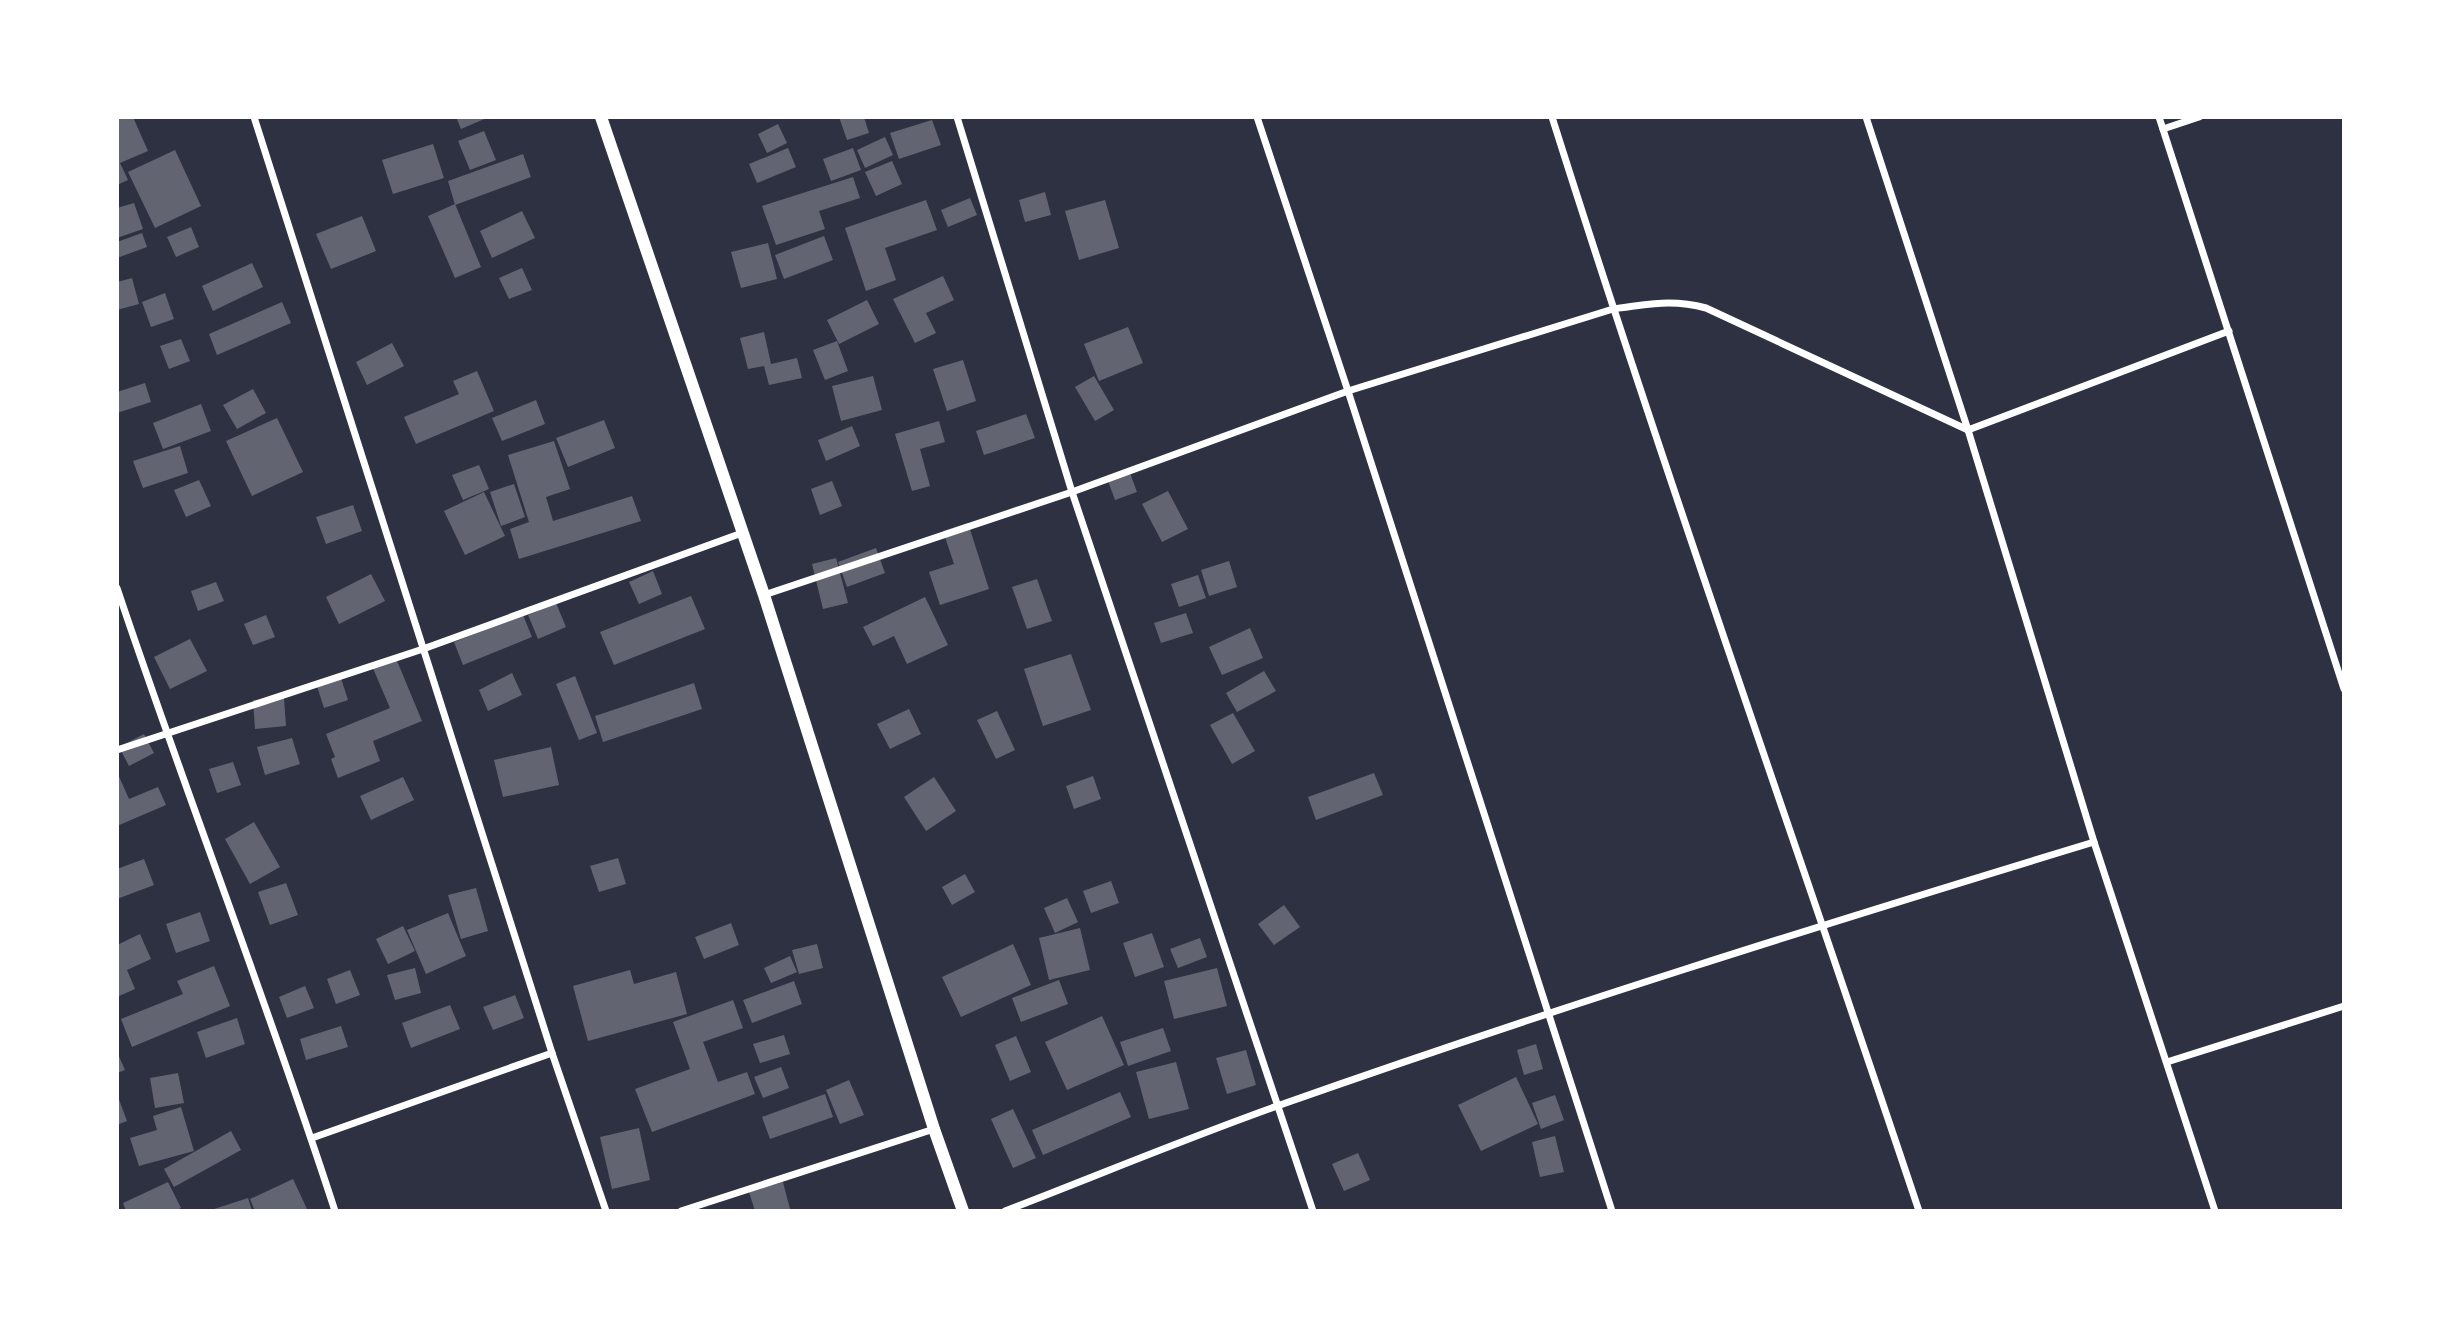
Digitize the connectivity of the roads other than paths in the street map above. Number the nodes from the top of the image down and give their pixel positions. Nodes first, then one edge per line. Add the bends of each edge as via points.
1 (254, 117) edge
2 (600, 117) edge
3 (957, 117) edge
4 (1257, 117) edge
5 (1552, 117) edge
6 (1866, 117) edge
7 (2159, 117) edge
8 (2199, 117) edge
9 (2163, 129) junction
10 (1613, 309) junction
11 (2228, 331) junction
12 (1348, 391) junction
13 (1968, 430) junction
14 (1072, 492) junction
15 (742, 533) junction
16 (117, 588) edge
17 (764, 595) junction
18 (423, 649) junction
19 (2344, 689) edge
20 (166, 734) junction
21 (117, 750) edge
22 (2094, 842) junction
23 (1823, 924) junction
24 (2344, 1006) edge
25 (1548, 1013) junction
26 (552, 1053) junction
27 (2167, 1062) junction
28 (1277, 1106) junction
29 (934, 1129) junction
30 (312, 1138) junction
31 (335, 1211) edge
32 (606, 1211) edge
33 (681, 1211) edge
34 (962, 1211) edge
35 (1005, 1211) edge
36 (1313, 1211) edge
37 (1612, 1211) edge
38 (1919, 1211) edge
39 (2215, 1211) edge

1 - 18 street
2 - 15 street
3 - 14 street
4 - 12 street
5 - 10 street
6 - 13 street
7 - 9 street
8 - 9 street
9 - 11 street
10 - 12 street
10 - 13 street via 1684,302 1706,308
10 - 23 street
11 - 13 street
11 - 19 street
12 - 14 street
12 - 25 street
13 - 22 street
14 - 17 street
14 - 28 street
15 - 17 street
15 - 18 street
16 - 20 street
17 - 29 street
18 - 20 street
18 - 26 street
20 - 21 street
20 - 30 street
22 - 23 street
22 - 27 street
23 - 25 street
23 - 38 street
24 - 27 street
25 - 28 street
25 - 37 street
26 - 30 street
26 - 32 street
27 - 39 street
28 - 35 street
28 - 36 street
29 - 33 street
29 - 34 street
30 - 31 street

